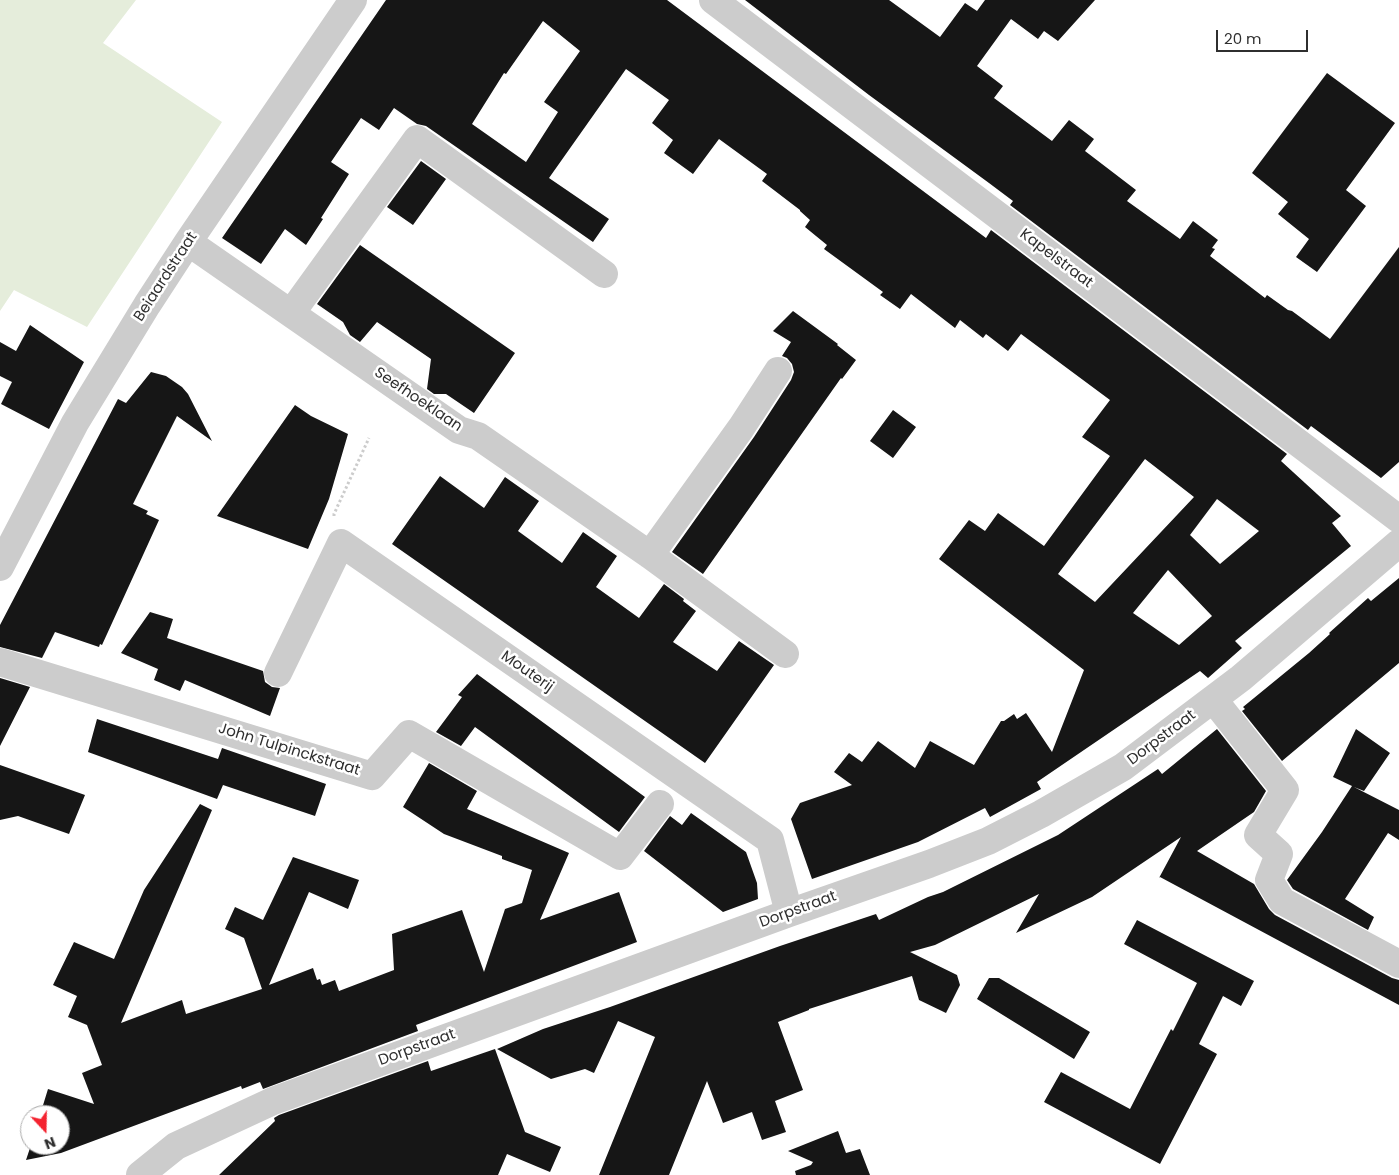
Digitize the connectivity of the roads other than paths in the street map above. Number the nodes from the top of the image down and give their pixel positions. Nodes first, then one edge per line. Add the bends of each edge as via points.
1 (353, 0) edge
2 (713, 0) edge
3 (188, 242) junction
4 (604, 274) dead end
5 (292, 312) junction
6 (778, 371) dead end
7 (1399, 519) edge
8 (1399, 543) edge
9 (650, 555) junction
10 (0, 567) edge
11 (785, 654) dead end
12 (0, 662) edge
13 (278, 673) dead end
14 (1213, 699) junction
15 (660, 804) dead end
16 (789, 913) junction
17 (1399, 964) edge
18 (140, 1175) edge

1 - 3 street, Beiaardstraat
2 - 7 street, Kapelstraat
3 - 5 street, Seefhoeklaan
3 - 10 street, Beiaardstraat via 75,423
4 - 5 street via 417,139
5 - 9 street, Seefhoeklaan via 459,430 478,436
6 - 9 street
8 - 14 street, Dorpstraat
9 - 11 street, Seefhoeklaan
12 - 15 street, John Tulpinckstraat via 372,776 409,734 620,856
13 - 16 street, Mouterij via 341,543 770,840
14 - 16 street, Dorpstraat via 1123,767 988,841
14 - 17 street via 1284,790 1258,835 1279,854 1269,880 1282,901
16 - 18 street, Dorpstraat via 274,1101 176,1146

